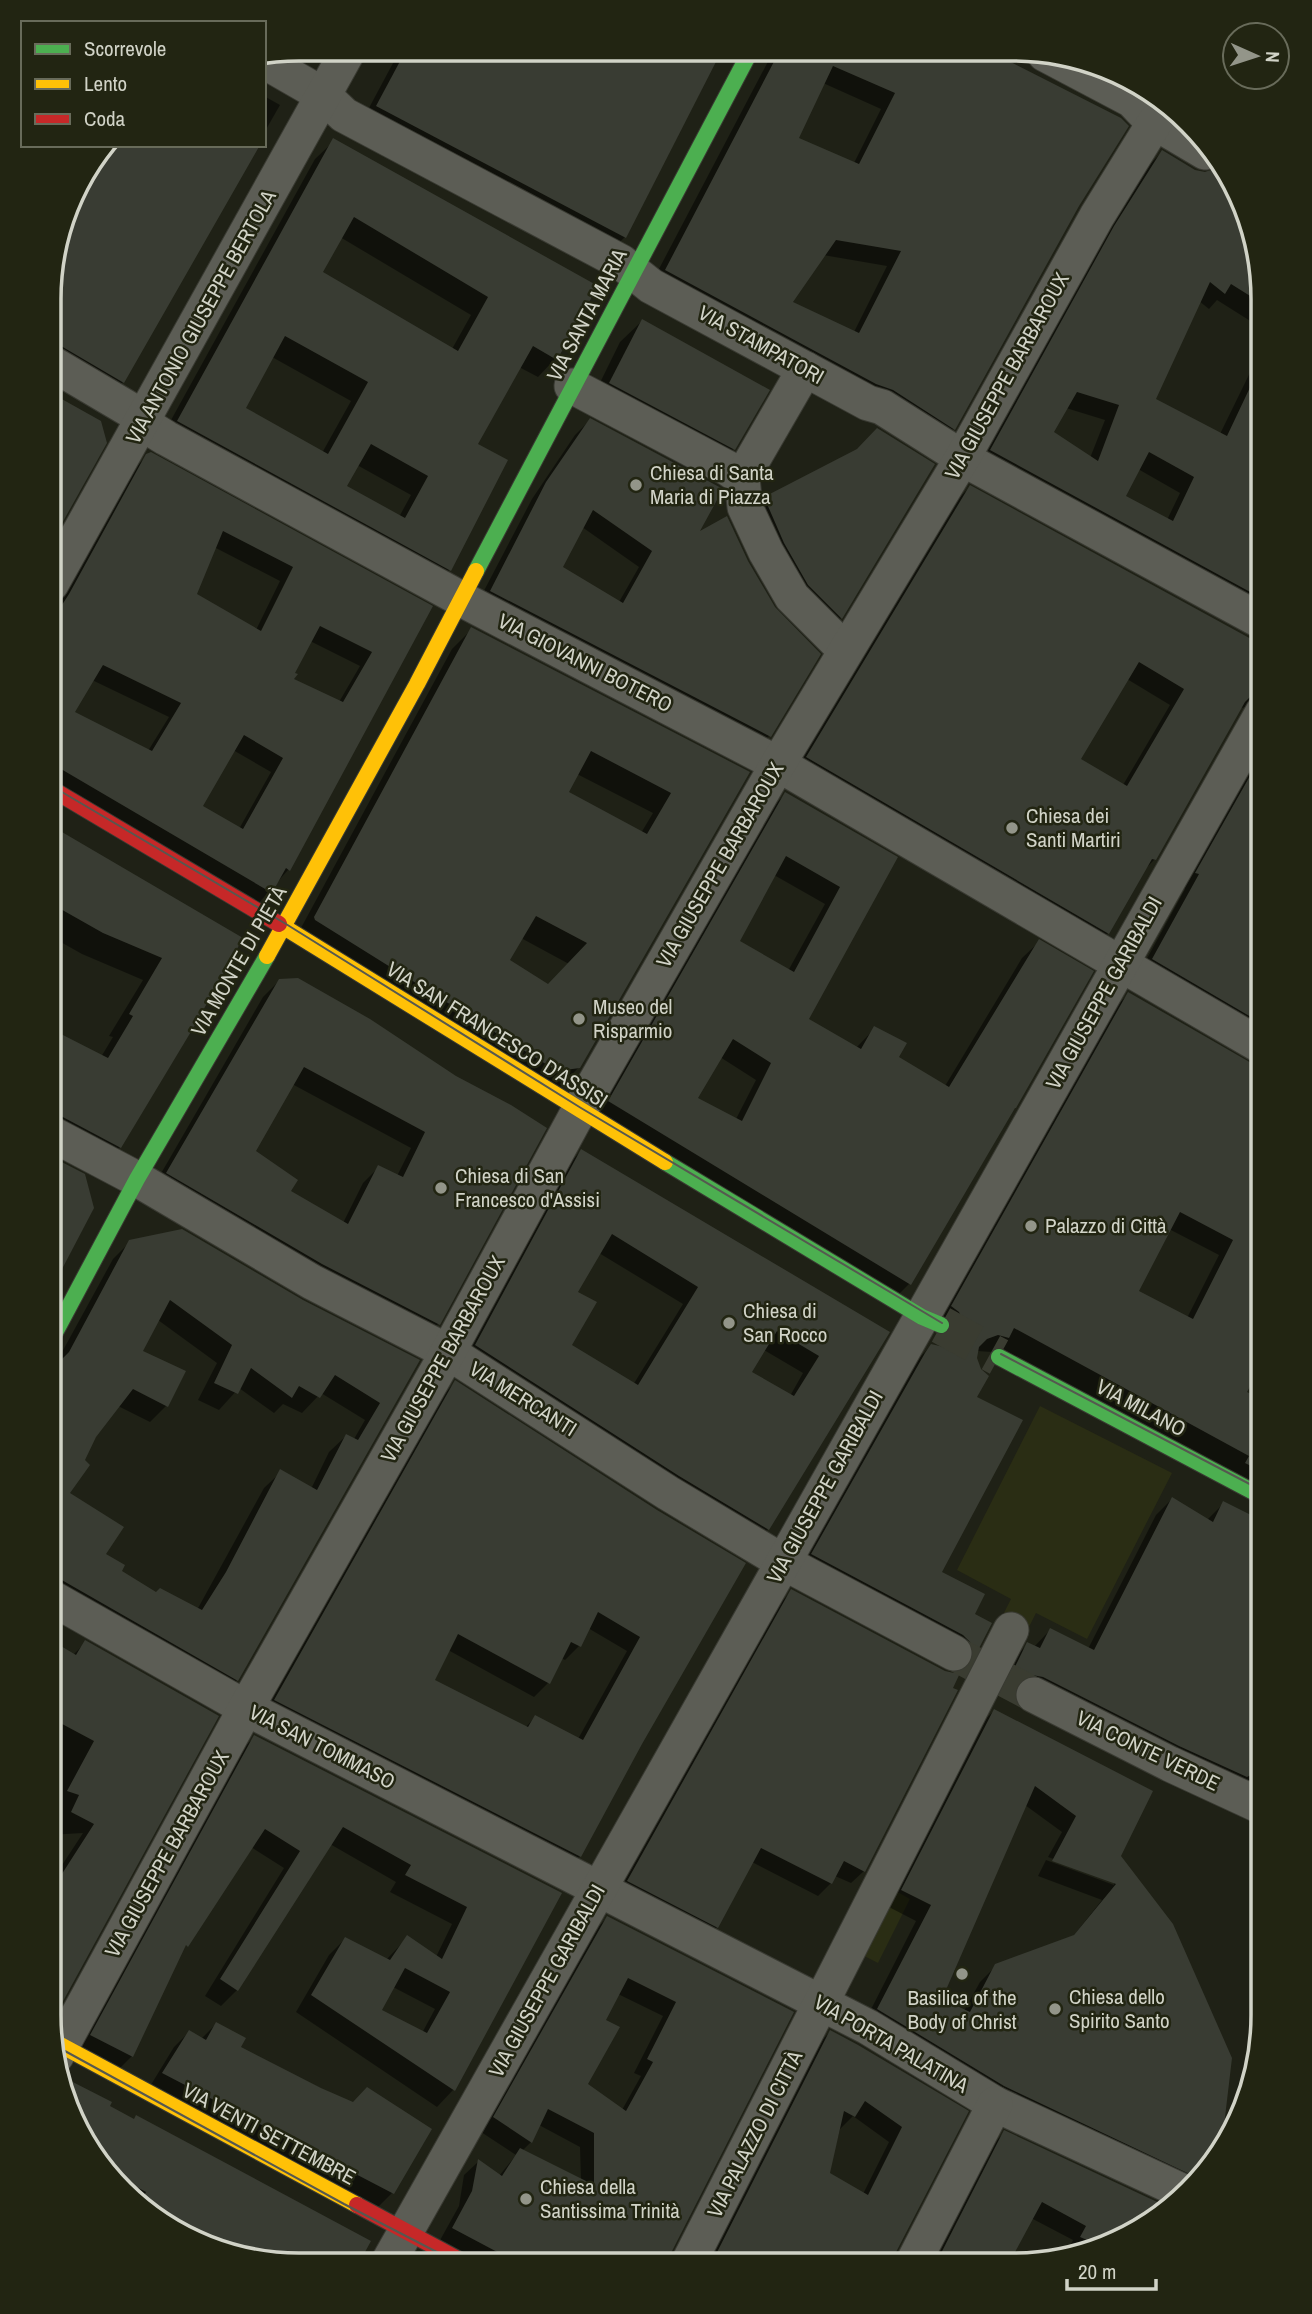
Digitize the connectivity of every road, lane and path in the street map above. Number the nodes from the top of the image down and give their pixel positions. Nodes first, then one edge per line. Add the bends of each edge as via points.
1 (342, 61) edge
2 (745, 61) edge
3 (268, 63) edge
4 (1077, 71) edge
5 (323, 96) junction
6 (1156, 115) edge
7 (1192, 142) edge
8 (634, 274) junction
9 (61, 369) edge
10 (805, 369) junction
11 (572, 386) junction
12 (144, 418) junction
13 (963, 457) junction
14 (742, 478) junction
15 (61, 566) edge
16 (460, 598) junction
17 (1251, 615) edge
18 (845, 650) junction
19 (1251, 734) edge
20 (778, 764) junction
21 (61, 795) edge
22 (284, 927) junction
23 (1120, 964) junction
24 (1251, 1040) edge
25 (580, 1111) junction
26 (61, 1139) edge
27 (137, 1179) junction
28 (61, 1321) edge
29 (932, 1321) junction
30 (448, 1352) junction
31 (999, 1357) tunnel mouth
32 (1250, 1490) edge
33 (783, 1562) junction
34 (61, 1603) edge
35 (1011, 1630) dead end
36 (980, 1667) junction
37 (1034, 1695) tunnel mouth
38 (246, 1708) junction
39 (1250, 1801) edge
40 (598, 1889) junction
41 (821, 2003) junction
42 (62, 2038) edge
43 (64, 2052) edge
44 (995, 2104) junction
45 (1175, 2188) edge
46 (406, 2231) junction
47 (394, 2253) edge
48 (447, 2253) edge
49 (694, 2253) edge
50 (918, 2253) edge

1 - 5 street, VIA ANTONIO GIUSEPPE BERTOLA
2 - 8 street, VIA SANTA MARIA
3 - 5 street, VIA STAMPATORI
4 - 6 street
5 - 8 street, VIA STAMPATORI via 344,115 621,262
5 - 12 street, VIA ANTONIO GIUSEPPE BERTOLA
6 - 7 street
6 - 13 street, VIA GIUSEPPE BARBAROUX
8 - 10 street, VIA STAMPATORI
8 - 11 street, VIA SANTA MARIA
9 - 12 street, VIA GIOVANNI BOTERO
10 - 13 street, VIA STAMPATORI via 882,407
10 - 14 street
11 - 14 street
11 - 16 street, VIA SANTA MARIA
12 - 15 street, VIA ANTONIO GIUSEPPE BERTOLA
12 - 16 street, VIA GIOVANNI BOTERO via 164,437
13 - 17 street, VIA STAMPATORI
13 - 18 street, VIA GIUSEPPE BARBAROUX
14 - 18 street via 745,507 792,597
16 - 20 street, VIA GIOVANNI BOTERO
16 - 22 street, VIA MONTE DI PIETÀ
18 - 20 street, VIA GIUSEPPE BARBAROUX
19 - 23 street, VIA GIUSEPPE GARIBALDI
20 - 23 street, VIA GIOVANNI BOTERO
20 - 25 street, VIA GIUSEPPE BARBAROUX
21 - 22 street, VIA SAN FRANCESCO D'ASSISI
22 - 25 street, VIA SAN FRANCESCO D'ASSISI
22 - 27 street, VIA MONTE DI PIETÀ
23 - 24 street, VIA GIOVANNI BOTERO
23 - 29 street, VIA GIUSEPPE GARIBALDI
25 - 29 street, VIA SAN FRANCESCO D'ASSISI
25 - 30 street, VIA GIUSEPPE BARBAROUX
26 - 27 street, VIA MERCANTI
27 - 28 street, VIA MONTE DI PIETÀ
27 - 30 street, VIA MERCANTI via 293,1272
29 - 33 street, VIA GIUSEPPE GARIBALDI
30 - 33 street, VIA MERCANTI
30 - 38 street, VIA GIUSEPPE BARBAROUX
31 - 32 street, VIA MILANO
33 - 36 street, VIA MERCANTI
33 - 40 street, VIA GIUSEPPE GARIBALDI
34 - 38 street, VIA SAN TOMMASO
35 - 36 street
36 - 41 street, VIA PALAZZO DI CITTÀ via 883,1881
37 - 39 street, VIA CONTE VERDE
38 - 40 street, VIA SAN TOMMASO
38 - 42 street, VIA GIUSEPPE BARBAROUX
40 - 41 street, VIA PORTA PALATINA
40 - 46 street, VIA GIUSEPPE GARIBALDI
41 - 44 street, VIA PORTA PALATINA
41 - 49 street, VIA PALAZZO DI CITTÀ
43 - 46 street, VIA VENTI SETTEMBRE
44 - 45 street, VIA PORTA PALATINA
44 - 50 street
46 - 47 street, VIA GIUSEPPE GARIBALDI
46 - 48 street, VIA VENTI SETTEMBRE

